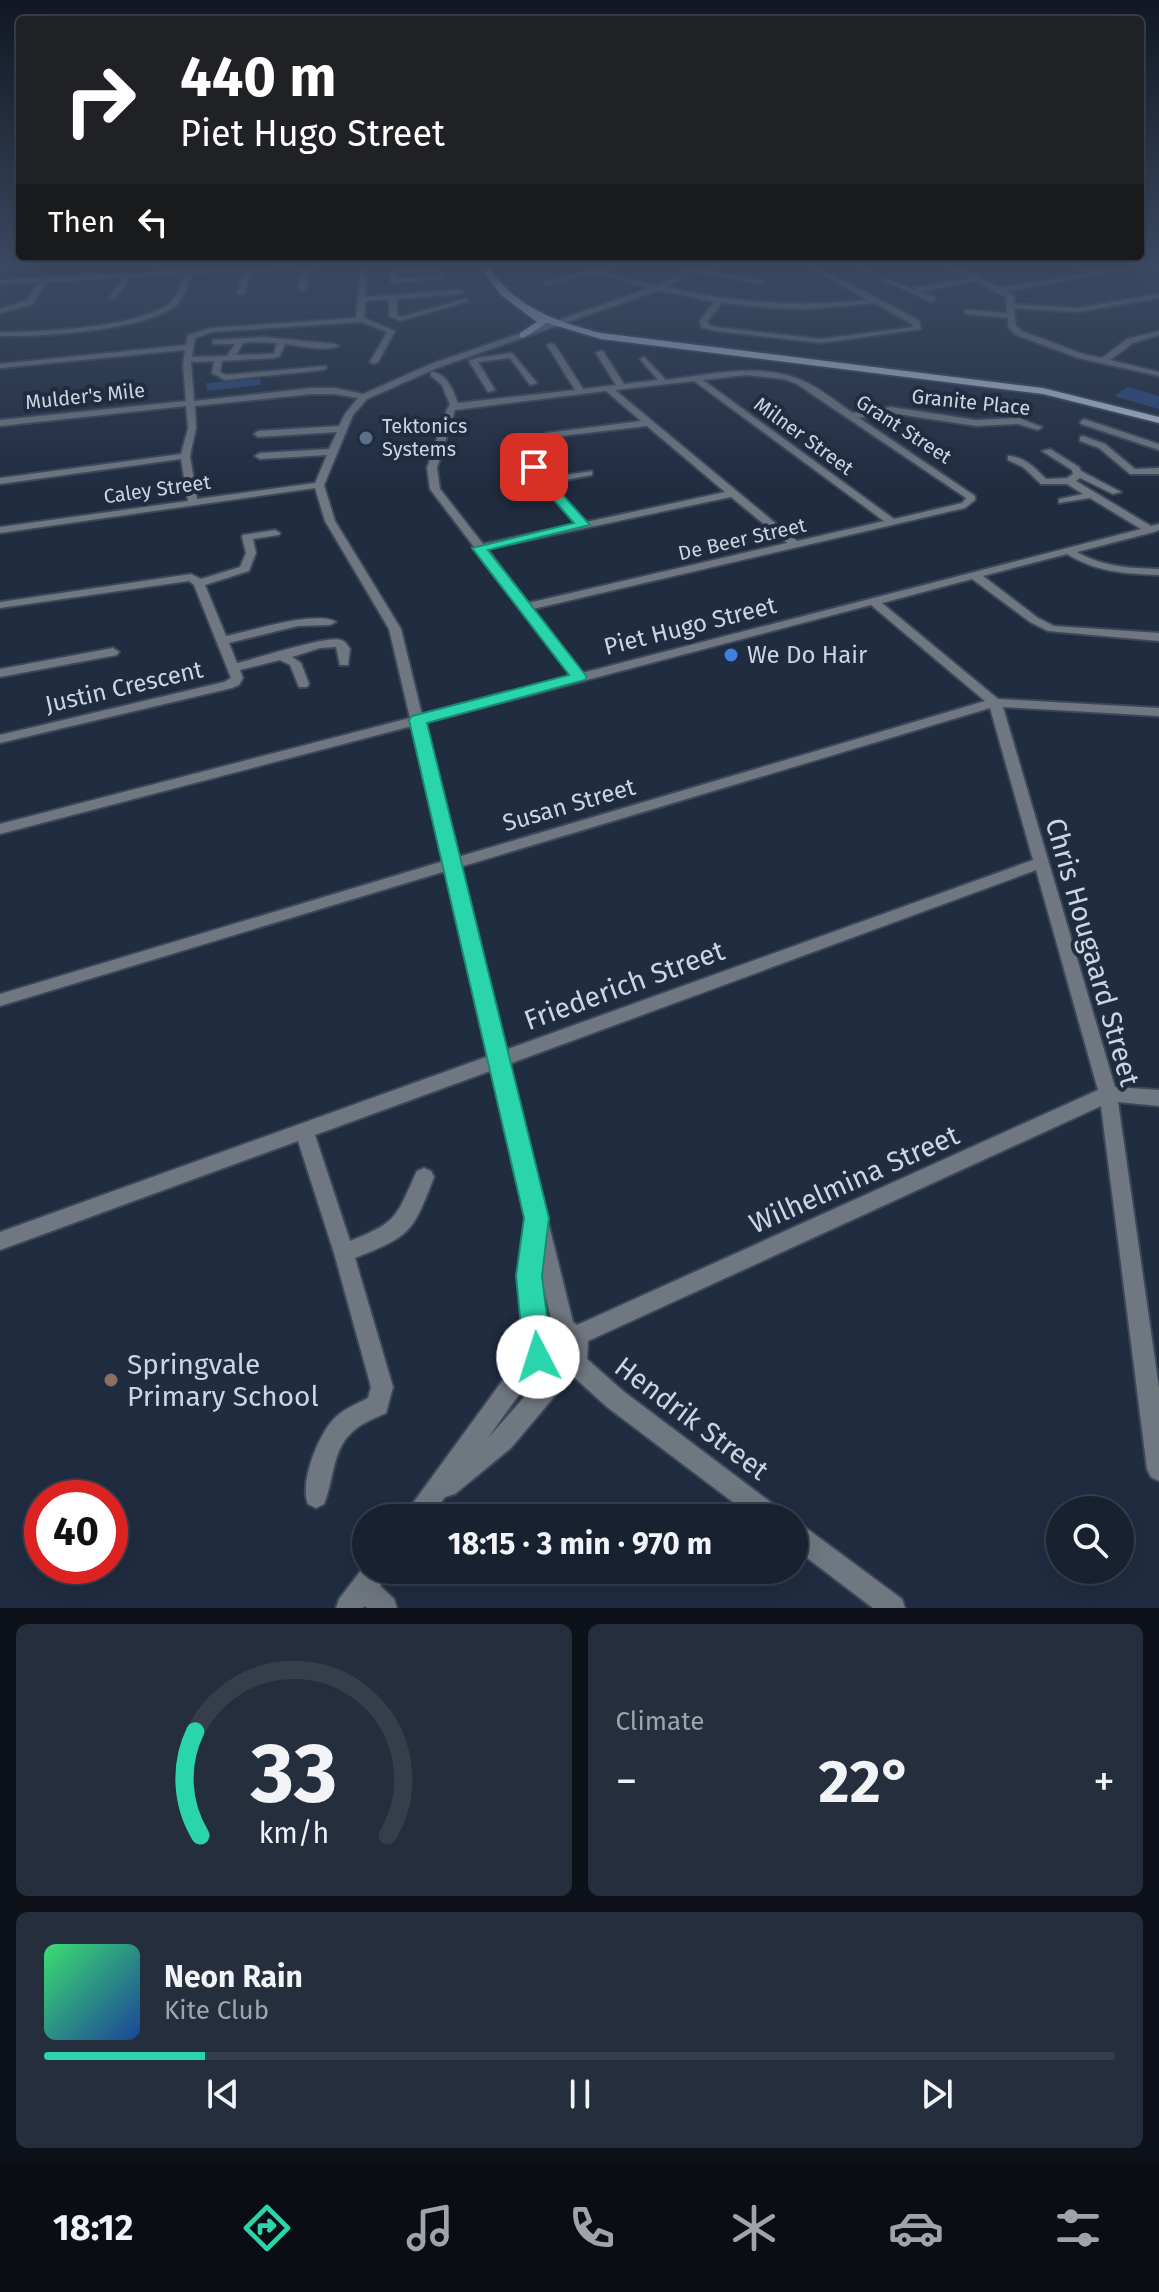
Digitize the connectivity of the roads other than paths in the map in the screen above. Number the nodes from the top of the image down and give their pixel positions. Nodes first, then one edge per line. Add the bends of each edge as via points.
1 (191, 339) edge
2 (386, 339) edge
3 (515, 339) edge
4 (617, 339) edge
5 (801, 339) edge
6 (841, 339) edge
7 (1036, 339) edge
8 (1137, 339) edge
9 (240, 341) junction
10 (282, 341) junction
11 (216, 342) dead end
12 (551, 345) dead end
13 (335, 346) dead end
14 (188, 347) junction
15 (600, 353) dead end
16 (479, 356) junction
17 (218, 358) junction
18 (230, 358) junction
19 (644, 359) dead end
20 (187, 360) junction
21 (374, 362) dead end
22 (1102, 362) junction
23 (690, 363) dead end
24 (0, 366) edge
25 (323, 368) dead end
26 (718, 368) dead end
27 (434, 374) junction
28 (1159, 374) edge
29 (699, 377) junction
30 (664, 382) junction
31 (533, 383) dead end
32 (621, 386) junction
33 (607, 388) junction
34 (491, 390) dead end
35 (580, 391) junction
36 (364, 397) junction
37 (381, 399) dead end
38 (190, 404) junction
39 (455, 406) junction
40 (853, 416) junction
41 (1159, 420) edge
42 (1084, 422) dead end
43 (0, 423) edge
44 (648, 423) junction
45 (1038, 427) dead end
46 (341, 429) junction
47 (258, 434) dead end
48 (1083, 439) dead end
49 (1159, 447) edge
50 (1047, 451) dead end
51 (331, 452) junction
52 (185, 456) junction
53 (260, 456) dead end
54 (1011, 458) dead end
55 (1159, 471) edge
56 (589, 473) dead end
57 (1078, 473) junction
58 (0, 481) edge
59 (544, 481) junction
60 (1069, 481) junction
61 (319, 485) junction
62 (1116, 492) dead end
63 (734, 493) junction
64 (1090, 495) junction
65 (1062, 501) dead end
66 (193, 502) junction
67 (965, 505) joint
68 (892, 522) junction
69 (583, 525) junction
70 (1154, 529) edge
71 (0, 530) edge
72 (275, 533) dead end
73 (795, 545) junction
74 (479, 548) junction
75 (1069, 551) junction
76 (1159, 572) edge
77 (974, 575) junction
78 (199, 583) junction
79 (874, 602) junction
80 (0, 605) edge
81 (527, 607) junction
82 (330, 622) dead end
83 (1159, 637) edge
84 (222, 641) junction
85 (113, 652) dead end
86 (282, 656) junction
87 (344, 662) dead end
88 (233, 668) junction
89 (0, 673) edge
90 (579, 677) junction
91 (303, 684) dead end
92 (995, 703) junction
93 (1159, 712) edge
94 (418, 720) junction
95 (0, 739) edge
96 (0, 829) edge
97 (453, 862) junction
98 (1041, 863) junction
99 (0, 1000) edge
100 (500, 1058) junction
101 (1108, 1094) junction
102 (1159, 1098) edge
103 (304, 1130) junction
104 (424, 1177) dead end
105 (536, 1218) junction
106 (0, 1241) edge
107 (344, 1253) junction
108 (570, 1332) junction
109 (537, 1347) junction
110 (569, 1367) junction
111 (1159, 1469) edge
112 (316, 1496) dead end
113 (426, 1504) edge
114 (429, 1504) edge
115 (754, 1504) edge
116 (808, 1544) edge
117 (366, 1584) edge
118 (373, 1584) edge
119 (348, 1608) edge
120 (385, 1608) edge
121 (893, 1608) edge

1 - 14 street
2 - 21 street via 393,349 380,353
3 - 16 street
4 - 41 main road via 1043,391
5 - 6 street
7 - 22 street
8 - 22 street
9 - 10 street
9 - 11 street
9 - 18 street
10 - 13 street
10 - 18 street via 274,355
12 - 35 street
14 - 20 street
14 - 24 street
15 - 32 street
16 - 27 street
16 - 31 street via 513,355
16 - 34 street
16 - 36 street via 415,373
17 - 18 street
17 - 20 street
17 - 25 street via 216,373 225,378
19 - 30 street
20 - 38 street
22 - 28 street
23 - 29 street, Milner Street
26 - 29 street
27 - 37 street
27 - 39 street via 446,384
29 - 30 street
29 - 40 street, Grant Street via 759,373 800,382
29 - 68 street, Milner Street
30 - 32 street
32 - 33 street
33 - 35 street
33 - 44 street
35 - 39 street
36 - 38 street, Mulder's Mile via 320,390
36 - 46 street
38 - 43 street, Mulder's Mile
38 - 52 street via 192,428
39 - 74 street via 431,478
40 - 45 street, Granite Place via 891,410
40 - 67 street, Grant Street via 966,491 972,498
42 - 49 street
44 - 59 street via 546,436 534,467
44 - 63 street
46 - 47 street
46 - 51 street
48 - 55 street via 1100,445 1133,472
50 - 57 street
51 - 53 street
51 - 61 street
52 - 58 street
52 - 66 street
54 - 60 street via 1044,482
56 - 59 street
57 - 60 street
57 - 62 street
59 - 69 street
60 - 64 street
61 - 66 street, Caley Street
61 - 94 street via 330,521 395,627
63 - 69 street
63 - 73 street
64 - 65 street
64 - 70 street
66 - 71 street, Caley Street
67 - 68 street, De Beer Street
68 - 73 street, De Beer Street
69 - 74 street
70 - 75 street, Piet Hugo Street
72 - 78 street via 247,537 251,553 245,569
73 - 81 street, De Beer Street
74 - 81 street
75 - 76 street via 1100,568
75 - 77 street, Piet Hugo Street
77 - 79 street, Piet Hugo Street
77 - 83 street via 1052,629
78 - 80 street via 180,577
78 - 84 street, Justin Crescent
79 - 90 street, Piet Hugo Street
79 - 92 street
81 - 90 street
82 - 84 street via 298,623
84 - 88 street, Justin Crescent
85 - 89 street
86 - 87 street via 339,643
86 - 88 street
86 - 91 street via 295,663
88 - 95 street, Justin Crescent via 237,678 232,684
90 - 94 street, Piet Hugo Street
92 - 93 street, Susan Street
92 - 97 street, Susan Street
92 - 98 street, Chris Hougaard Street
94 - 96 street, Piet Hugo Street
94 - 97 street
97 - 99 street, Susan Street
97 - 100 street
98 - 100 street, Friederich Street
98 - 101 street, Chris Hougaard Street
100 - 103 street, Friederich Street
100 - 105 street
101 - 102 street, Wilhelmina Street
101 - 108 street, Wilhelmina Street
101 - 111 street, Chris Hougaard Street
103 - 106 street, Friederich Street
103 - 107 street
104 - 107 street via 400,1229
105 - 108 street
105 - 109 street via 529,1276
107 - 112 street via 382,1394 378,1405 349,1420 333,1439
108 - 109 street via 548,1330
108 - 110 street via 580,1352
109 - 110 street via 545,1366
109 - 113 street
110 - 114 street via 503,1440
110 - 115 street, Hendrik Street
116 - 121 street
117 - 119 street
118 - 120 street

